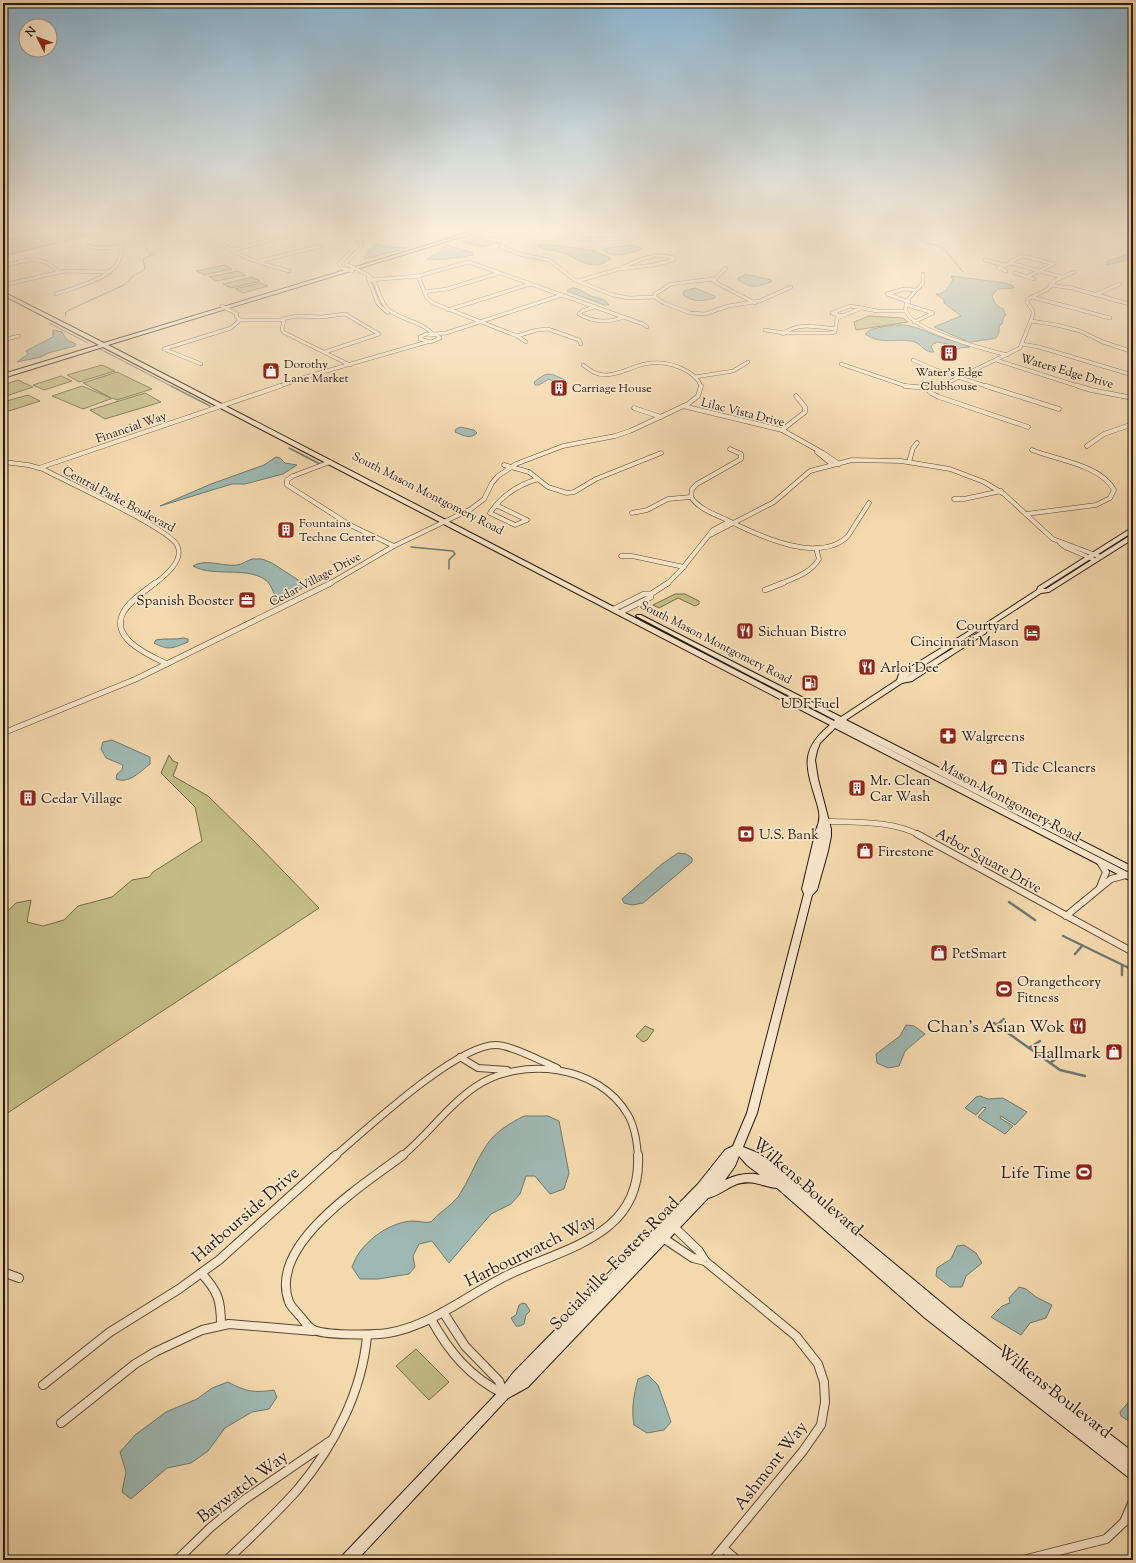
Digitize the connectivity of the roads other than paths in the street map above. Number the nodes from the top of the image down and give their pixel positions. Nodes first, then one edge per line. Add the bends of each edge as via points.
1 (908, 303) edge
2 (25, 304) edge
3 (31, 304) edge
4 (234, 304) edge
5 (383, 304) edge
6 (435, 304) edge
7 (467, 304) edge
8 (536, 304) edge
9 (587, 304) edge
10 (666, 304) edge
11 (747, 304) edge
12 (910, 304) edge
13 (1028, 304) edge
14 (1058, 304) edge
15 (595, 307) junction
16 (221, 308) junction
17 (862, 308) junction
18 (387, 310) junction
19 (448, 310) junction
20 (906, 311) junction
21 (842, 316) junction
22 (624, 317) junction
23 (1110, 318) dead end
24 (282, 319) junction
25 (240, 320) junction
26 (1031, 321) junction
27 (480, 322) junction
28 (914, 322) junction
29 (647, 327) dead end
30 (835, 329) junction
31 (765, 330) dead end
32 (446, 333) junction
33 (426, 334) junction
34 (433, 334) junction
35 (783, 334) junction
36 (19, 336) dead end
37 (517, 336) junction
38 (440, 338) junction
39 (3, 340) edge
40 (420, 340) junction
41 (427, 342) junction
42 (526, 342) dead end
43 (104, 343) junction
44 (581, 344) dead end
45 (1022, 344) junction
46 (325, 352) junction
47 (1133, 352) edge
48 (1007, 355) junction
49 (371, 358) junction
50 (913, 360) dead end
51 (996, 360) junction
52 (748, 362) dead end
53 (201, 364) dead end
54 (841, 364) dead end
55 (350, 365) junction
56 (583, 365) dead end
57 (1129, 374) dead end
58 (3, 375) edge
59 (695, 377) junction
60 (959, 378) junction
61 (926, 388) junction
62 (796, 396) dead end
63 (1133, 398) edge
64 (230, 404) junction
65 (222, 406) junction
66 (683, 406) junction
67 (634, 408) dead end
68 (1059, 409) dead end
69 (661, 417) junction
70 (1133, 424) edge
71 (1028, 427) dead end
72 (782, 430) junction
73 (918, 443) dead end
74 (1087, 446) dead end
75 (730, 449) dead end
76 (1032, 450) dead end
77 (661, 453) dead end
78 (3, 462) edge
79 (330, 462) junction
80 (910, 462) junction
81 (504, 465) dead end
82 (836, 465) junction
83 (511, 467) junction
84 (39, 468) junction
85 (538, 479) junction
86 (1001, 492) junction
87 (691, 497) junction
88 (954, 499) dead end
89 (869, 503) dead end
90 (496, 505) junction
91 (632, 513) dead end
92 (1026, 514) junction
93 (448, 521) junction
94 (732, 522) junction
95 (1133, 529) edge
96 (1133, 536) edge
97 (394, 546) junction
98 (816, 548) junction
99 (621, 556) dead end
100 (1094, 557) junction
101 (684, 566) junction
102 (766, 590) dead end
103 (620, 609) junction
104 (167, 664) junction
105 (838, 722) junction
106 (3, 733) edge
107 (824, 821) junction
108 (1100, 862) junction
109 (1131, 875) edge
110 (1099, 888) junction
111 (1066, 916) junction
112 (1133, 952) edge
113 (460, 1058) junction
114 (513, 1070) junction
115 (564, 1071) junction
116 (738, 1148) junction
117 (781, 1186) junction
118 (700, 1200) junction
119 (674, 1227) junction
120 (663, 1238) junction
121 (705, 1261) junction
122 (3, 1272) edge
123 (201, 1273) junction
124 (19, 1278) dead end
125 (443, 1312) junction
126 (431, 1319) junction
127 (221, 1325) junction
128 (313, 1331) junction
129 (367, 1336) junction
130 (43, 1385) dead end
131 (504, 1394) junction
132 (61, 1423) dead end
133 (330, 1441) junction
134 (1133, 1460) edge
135 (1133, 1473) edge
136 (1133, 1501) edge
137 (1133, 1518) edge
138 (1124, 1522) junction
139 (723, 1548) junction
140 (3, 1553) edge
141 (5, 1560) edge
142 (177, 1560) edge
143 (227, 1560) edge
144 (348, 1560) edge
145 (713, 1560) edge
146 (737, 1560) edge
147 (1023, 1560) edge

1 - 20 street
2 - 43 main road, South Mason Montgomery Road
3 - 43 main road, South Mason Montgomery Road
4 - 16 main road
5 - 18 street
6 - 19 street
7 - 19 street
8 - 27 street
9 - 15 street
10 - 11 street via 700,314
12 - 28 street via 932,313
13 - 26 street via 1033,313
14 - 23 street
15 - 22 street
15 - 22 street via 579,314 601,322
16 - 25 street
16 - 43 main road
17 - 20 street
17 - 21 street
17 - 21 street via 850,306 832,313
18 - 33 street via 423,329
18 - 34 street via 427,328
19 - 27 street
20 - 28 street
21 - 30 street via 837,319
22 - 29 street
24 - 25 street
24 - 46 street via 284,332
24 - 46 street via 345,314 379,334
25 - 53 street via 231,328 164,349
26 - 45 street
26 - 47 street via 1057,324
27 - 32 street
27 - 37 street
28 - 48 street via 960,341
30 - 35 street via 798,327
30 - 35 street via 832,333
31 - 35 street
32 - 34 street
32 - 38 street
33 - 34 street
33 - 40 street via 421,336
34 - 38 street
36 - 39 street
37 - 42 street
37 - 44 street via 548,329 579,340
38 - 41 street
40 - 41 street
40 - 49 street
41 - 49 street
43 - 58 main road
43 - 64 main road, South Mason Montgomery Road
43 - 65 main road, South Mason Montgomery Road
45 - 48 street via 1018,350
45 - 57 street
46 - 55 street
48 - 51 street
49 - 55 street, Financial Way
50 - 60 street
51 - 60 street
51 - 63 street, Waters Edge Drive via 1092,390
52 - 59 street via 733,371
54 - 61 street via 901,384
55 - 64 street, Financial Way
56 - 59 street via 590,371 604,375 615,374 643,364 660,363 684,370
59 - 66 street, Cedar Village Drive via 700,384 700,391 697,398
60 - 61 street
60 - 68 street
61 - 71 street via 939,397
62 - 72 street via 805,407 805,412
64 - 65 street, Financial Way
64 - 93 main road, South Mason Montgomery Road
65 - 79 main road, South Mason Montgomery Road
65 - 84 street, Financial Way
66 - 69 street, Cedar Village Drive
66 - 72 street, Lilac Vista Drive
67 - 69 street
69 - 83 street, Cedar Village Drive via 621,434 563,446
70 - 74 street via 1104,434
72 - 82 street, Lilac Vista Drive
73 - 80 street via 913,448
75 - 87 street via 740,454 741,459 697,484 692,489
76 - 92 street via 1097,472 1109,481 1114,490 1110,498 1096,505
77 - 85 street via 612,472 570,493 556,490
78 - 84 street, Central Parke Boulevard
79 - 93 main road, South Mason Montgomery Road
79 - 97 street via 293,476 287,485 372,537
80 - 82 street via 871,460
80 - 86 street via 959,472
81 - 83 street
82 - 94 street via 806,475 779,498
83 - 85 street via 529,472
83 - 93 street, Cedar Village Drive via 494,480 482,501
84 - 104 street, Central Parke Boulevard via 157,528 177,544 179,552 174,566 132,602 120,620 121,630 127,639
85 - 90 street via 511,489
86 - 88 street
86 - 92 street
87 - 91 street via 668,499 642,512
87 - 94 street via 699,506
89 - 98 street via 844,539 830,546
90 - 90 street via 490,513 515,525 527,520
92 - 100 street via 1065,548
93 - 97 street, Cedar Village Drive
93 - 103 main road, South Mason Montgomery Road
94 - 98 street via 783,544
94 - 101 street via 710,535
95 - 100 main road, Socialville–Fosters Road
96 - 100 main road, Socialville–Fosters Road
97 - 104 street, Cedar Village Drive via 317,591
98 - 102 street via 819,559 815,566
99 - 101 street
100 - 105 main road, Socialville–Fosters Road via 1047,591 1040,591 984,627 984,632 909,679 900,681
101 - 103 street via 666,585 650,594 650,597
103 - 105 main road, South Mason Montgomery Road
104 - 106 street, Cedar Village Drive
105 - 107 main road, Socialville–Fosters Road via 818,740 811,759 811,771 822,805
105 - 108 main road, Mason Montgomery Road via 876,745
105 - 109 main road, Mason Montgomery Road via 910,756
107 - 111 street, Arbor Square Drive via 876,824 907,829
107 - 116 main road, Socialville–Fosters Road via 752,1113
108 - 109 main road, Mason Montgomery Road
108 - 110 street via 1106,872
109 - 110 street via 1113,878
110 - 111 street
111 - 112 street, Arbor Square Drive
113 - 114 street via 478,1068
113 - 115 street, Harbourside Drive via 485,1046 502,1045
113 - 123 street, Harbourside Drive via 411,1092
114 - 115 street, Harbourwatch Way via 543,1068
114 - 128 street, Harbourwatch Way via 486,1080 466,1092 417,1143 336,1206 306,1238 289,1264 285,1288 290,1305
115 - 125 street, Harbourwatch Way via 583,1077 602,1088 615,1098 628,1115 635,1133 639,1163 637,1184 631,1198 615,1222 596,1237 507,1275
116 - 117 main road, Wilkens Boulevard
116 - 118 main road, Socialville–Fosters Road via 731,1163
116 - 131 main road, Socialville–Fosters Road via 729,1153 702,1187 517,1377
116 - 134 main road, Wilkens Boulevard via 754,1156 786,1180 957,1324
117 - 118 main road via 755,1178 740,1178
117 - 135 main road, Wilkens Boulevard via 929,1314
118 - 119 main road, Socialville–Fosters Road
119 - 120 main road, Socialville–Fosters Road
119 - 121 street, Ashmont Way via 699,1251
120 - 121 street, Ashmont Way via 693,1258
120 - 131 main road, Socialville–Fosters Road via 524,1383
121 - 139 street, Ashmont Way via 796,1336 818,1364 824,1382 825,1402 820,1425 803,1451
122 - 124 street
123 - 127 street via 215,1288 220,1298
123 - 130 street, Harbourside Drive via 110,1332
125 - 126 street, Harbourwatch Way
125 - 131 street via 466,1346 500,1381
126 - 129 street, Harbourwatch Way via 406,1330
126 - 131 street via 442,1339 462,1365 486,1385
127 - 128 street via 243,1324
127 - 132 street via 182,1339 135,1364
128 - 129 street, Harbourwatch Way
129 - 133 street, Baywatch Way via 360,1378 350,1405
131 - 144 main road, Socialville–Fosters Road
133 - 142 street, Baywatch Way via 239,1504
133 - 143 street, Baywatch Way via 326,1451 303,1483
136 - 138 street
137 - 138 street
138 - 147 street via 1106,1539
139 - 145 street, Ashmont Way
139 - 146 street
140 - 141 street

